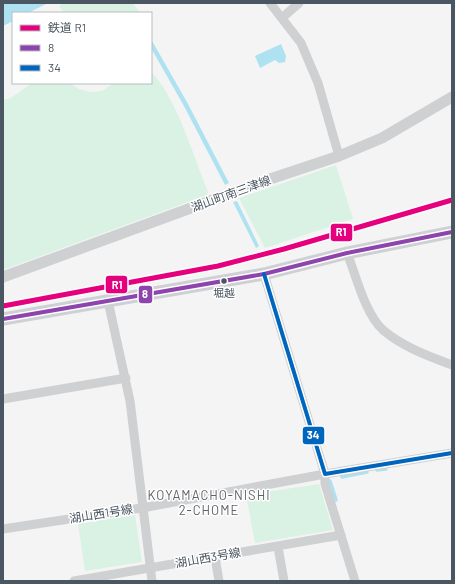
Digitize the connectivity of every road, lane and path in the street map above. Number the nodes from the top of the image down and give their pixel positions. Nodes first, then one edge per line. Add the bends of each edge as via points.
1 (270, 3) edge
2 (299, 3) edge
3 (283, 17) junction
4 (452, 97) edge
5 (339, 156) junction
6 (452, 232) edge
7 (347, 253) junction
8 (264, 274) junction
9 (3, 277) edge
10 (108, 301) junction
11 (3, 319) edge
12 (452, 365) edge
13 (126, 378) junction
14 (3, 399) edge
15 (452, 452) edge
16 (325, 474) junction
17 (142, 508) junction
18 (3, 529) edge
19 (341, 535) junction
20 (278, 546) junction
21 (216, 557) junction
22 (150, 568) junction
23 (85, 580) edge
24 (74, 581) edge
25 (152, 581) edge
26 (219, 581) edge
27 (284, 581) edge
28 (355, 581) edge

1 - 3 street
2 - 3 street
3 - 5 street via 301,43 318,83
4 - 5 street, 湖山町南三津線 via 382,138
5 - 9 street, 湖山町南三津線
6 - 7 main road
7 - 8 main road
7 - 12 street via 369,311 383,330 420,354
8 - 10 main road
8 - 16 street
10 - 11 main road
10 - 13 street
13 - 14 street
13 - 17 street
15 - 16 street, 湖山西1号線
16 - 17 street, 湖山西1号線
16 - 19 street via 325,484
17 - 18 street, 湖山西1号線
17 - 22 street
19 - 20 street, 湖山西3号線
19 - 28 street
20 - 21 street, 湖山西3号線
20 - 27 street
21 - 22 street, 湖山西3号線
21 - 26 street
22 - 23 street, 湖山西3号線
22 - 25 street
23 - 24 street, 湖山西3号線

